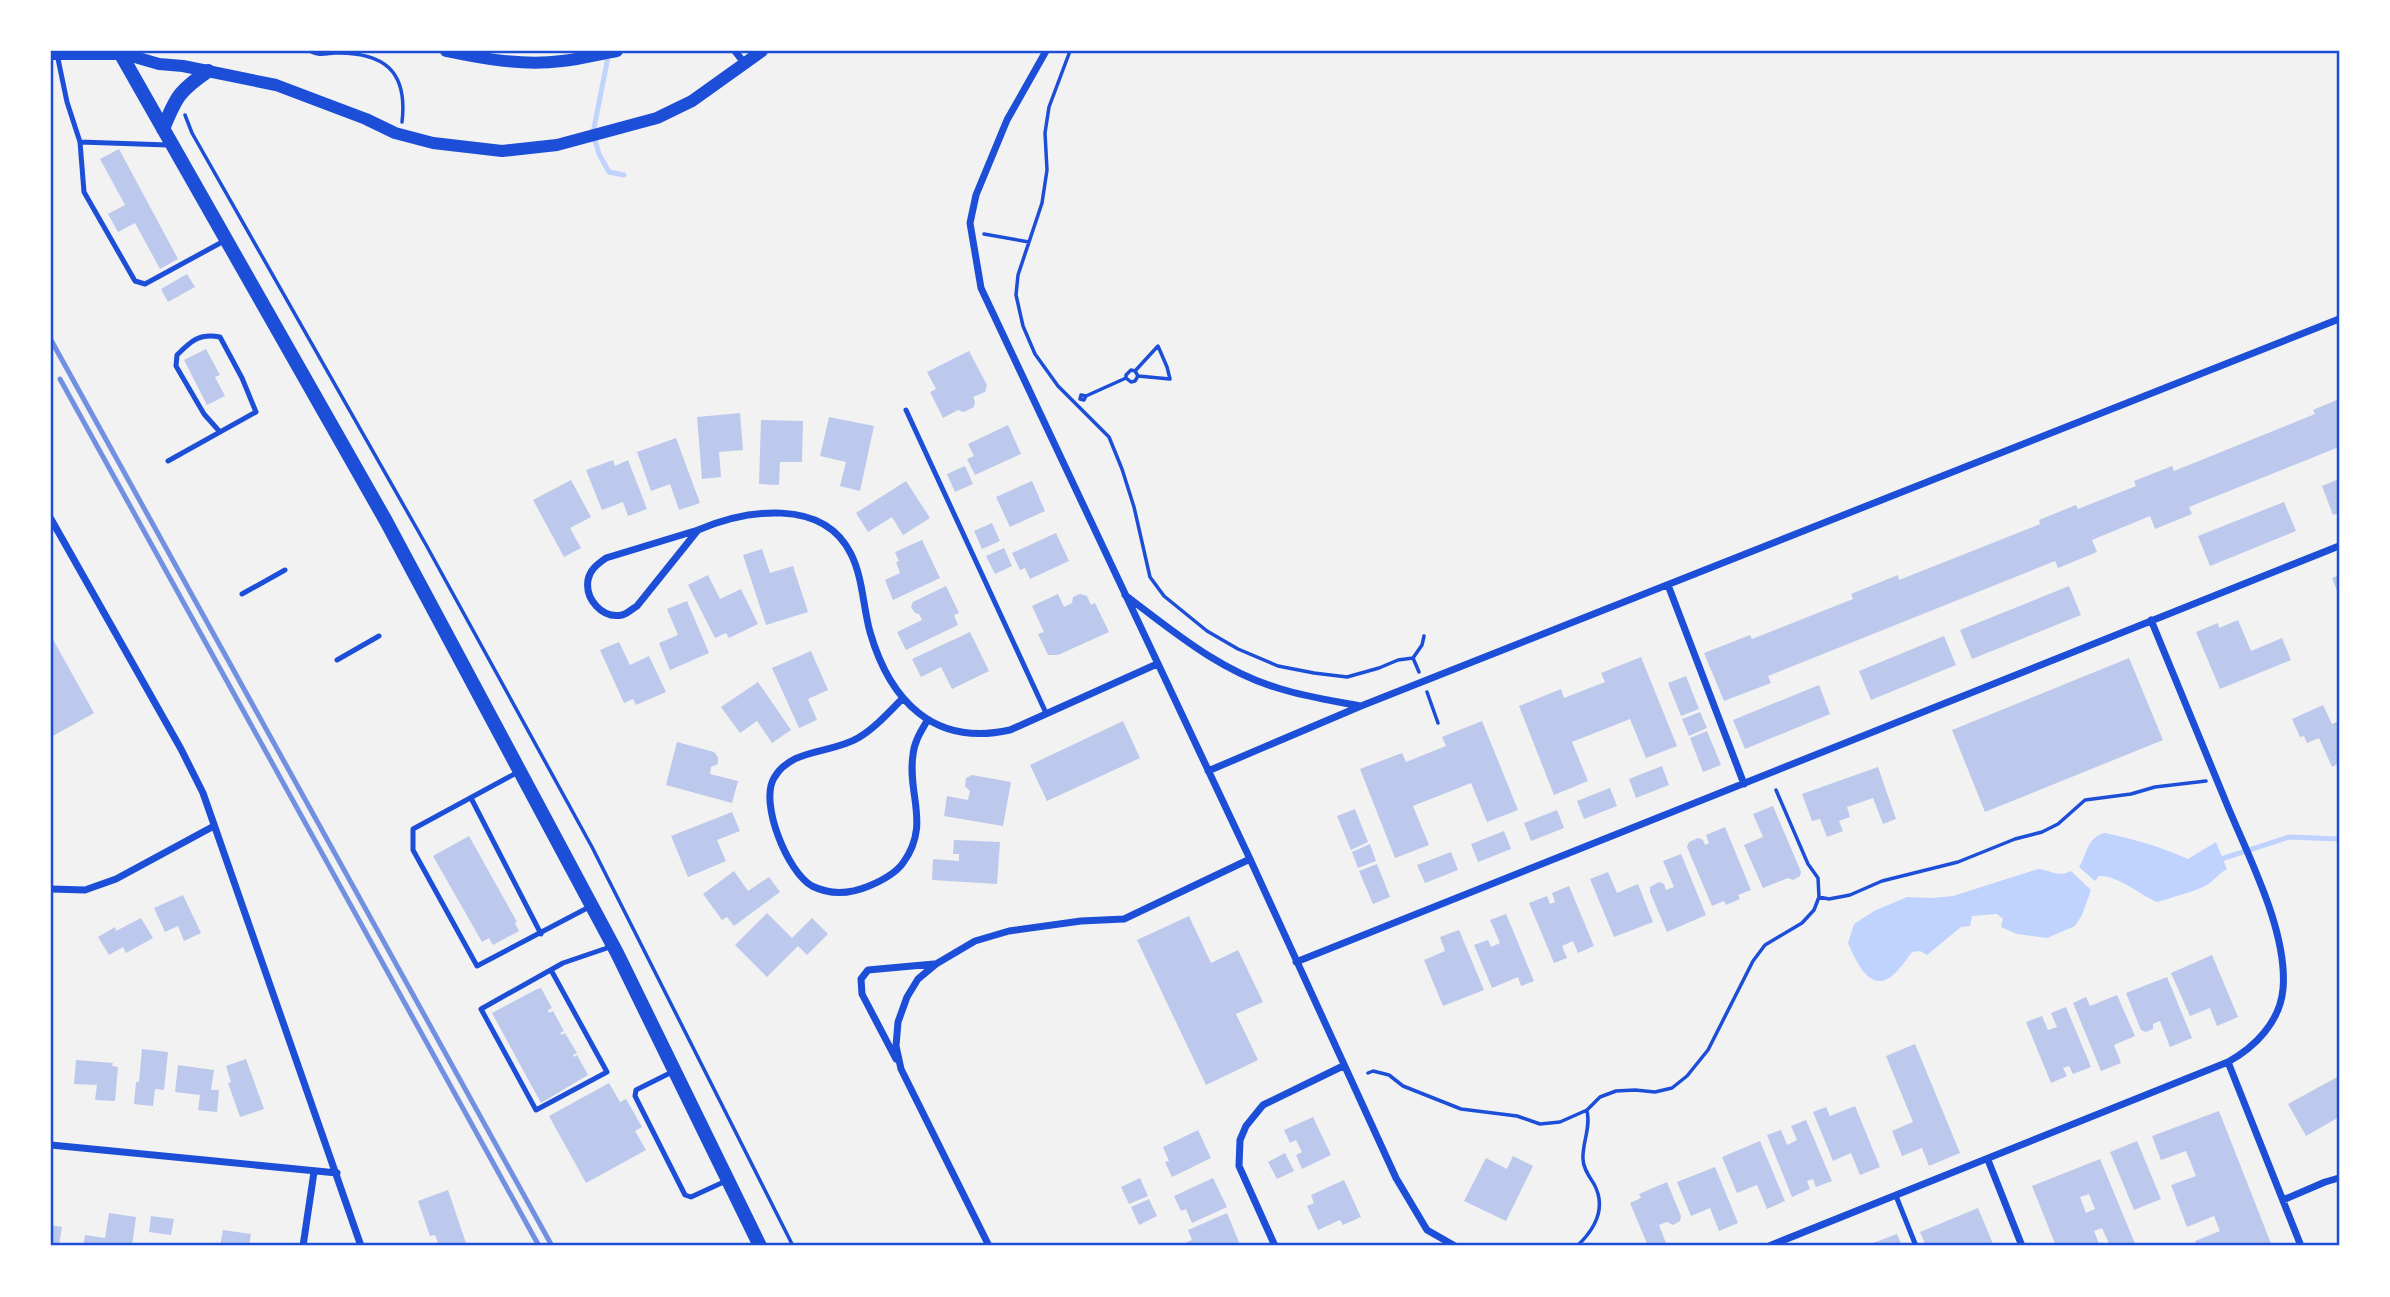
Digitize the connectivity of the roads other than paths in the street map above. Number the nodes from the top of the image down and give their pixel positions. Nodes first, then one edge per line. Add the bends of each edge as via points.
1 (446, 51) edge
2 (617, 51) edge
3 (736, 51) edge
4 (762, 51) edge
5 (1046, 51) edge
6 (121, 52) edge
7 (54, 53) edge
8 (745, 64) junction
9 (208, 71) junction
10 (163, 129) junction
11 (80, 142) junction
12 (172, 145) junction
13 (226, 239) junction
14 (2339, 319) edge
15 (906, 410) dead end
16 (220, 432) junction
17 (168, 461) dead end
18 (51, 519) edge
19 (698, 530) junction
20 (2339, 546) edge
21 (285, 570) dead end
22 (1668, 585) junction
23 (242, 594) dead end
24 (1124, 594) junction
25 (2151, 621) junction
26 (379, 636) dead end
27 (337, 660) dead end
28 (1157, 664) junction
29 (902, 699) junction
30 (1361, 706) junction
31 (1046, 713) junction
32 (928, 721) junction
33 (520, 771) junction
34 (1208, 771) junction
35 (1744, 784) junction
36 (471, 798) junction
37 (214, 826) junction
38 (1250, 859) junction
39 (51, 889) edge
40 (591, 905) junction
41 (541, 934) junction
42 (613, 946) junction
43 (1296, 962) junction
44 (936, 964) junction
45 (551, 970) junction
46 (2228, 1062) junction
47 (1343, 1066) junction
48 (901, 1069) junction
49 (674, 1071) junction
50 (51, 1145) edge
51 (1988, 1160) junction
52 (314, 1172) junction
53 (337, 1173) junction
54 (2339, 1178) edge
55 (728, 1180) junction
56 (1896, 1196) junction
57 (2283, 1200) junction
58 (303, 1246) edge
59 (361, 1246) edge
60 (760, 1246) edge
61 (989, 1246) edge
62 (1275, 1246) edge
63 (1455, 1246) edge
64 (1769, 1246) edge
65 (1916, 1246) edge
66 (2022, 1246) edge
67 (2301, 1246) edge

1 - 2 street via 524,63 560,62
3 - 8 street
4 - 8 street
5 - 24 street via 990,156 970,229 981,288
6 - 7 main road
6 - 9 street via 159,64
6 - 10 main road
7 - 11 lane
8 - 9 street via 657,118 557,145 502,151 433,143 276,85
9 - 10 main road via 185,87
10 - 12 main road
11 - 12 lane
11 - 13 lane via 84,192 135,281 145,284
12 - 13 main road
13 - 33 main road via 386,521
14 - 22 street
15 - 31 lane
16 - 16 lane via 256,412 219,337 207,335 190,342 177,355 176,366
16 - 17 lane
18 - 37 street via 181,749
19 - 19 street via 606,558 588,578 593,603 612,615 624,615 636,607
19 - 29 street via 755,513 799,515 823,523 851,554 877,655
20 - 25 street
21 - 23 lane
22 - 30 street
22 - 35 street
24 - 28 street
24 - 30 street via 1198,650 1240,673 1281,689
25 - 35 street
25 - 46 street via 2265,897 2283,952 2283,989 2267,1032
26 - 27 lane
28 - 31 street
28 - 34 street
29 - 32 street
29 - 32 street via 857,739 784,765 768,789 771,820 796,870 809,884 845,893 884,880 902,864 918,827 913,752
30 - 34 street
31 - 32 street via 991,734 948,730
33 - 36 lane
33 - 40 main road
34 - 38 street
35 - 43 street
36 - 41 lane
36 - 41 lane via 413,829 413,850 477,966
37 - 39 street via 116,879 85,890
37 - 53 street
38 - 43 street
38 - 44 street via 1124,919 1009,931 975,942
40 - 41 lane
40 - 42 main road
42 - 45 lane
42 - 49 main road
43 - 47 street
44 - 48 street via 918,979 898,1023
44 - 48 street via 868,970 861,979 862,994
45 - 45 lane via 481,1009 536,1110 607,1072
46 - 51 street
46 - 57 street
47 - 62 street via 1263,1105 1240,1139 1239,1166
47 - 63 street via 1396,1178 1427,1230
48 - 61 street
49 - 55 main road
49 - 55 lane via 636,1090 635,1096 685,1195 691,1197
50 - 52 street
51 - 56 street
51 - 66 street
52 - 53 street
52 - 58 street
53 - 59 street
54 - 57 street
55 - 60 main road
56 - 64 street
56 - 65 lane
57 - 67 street

